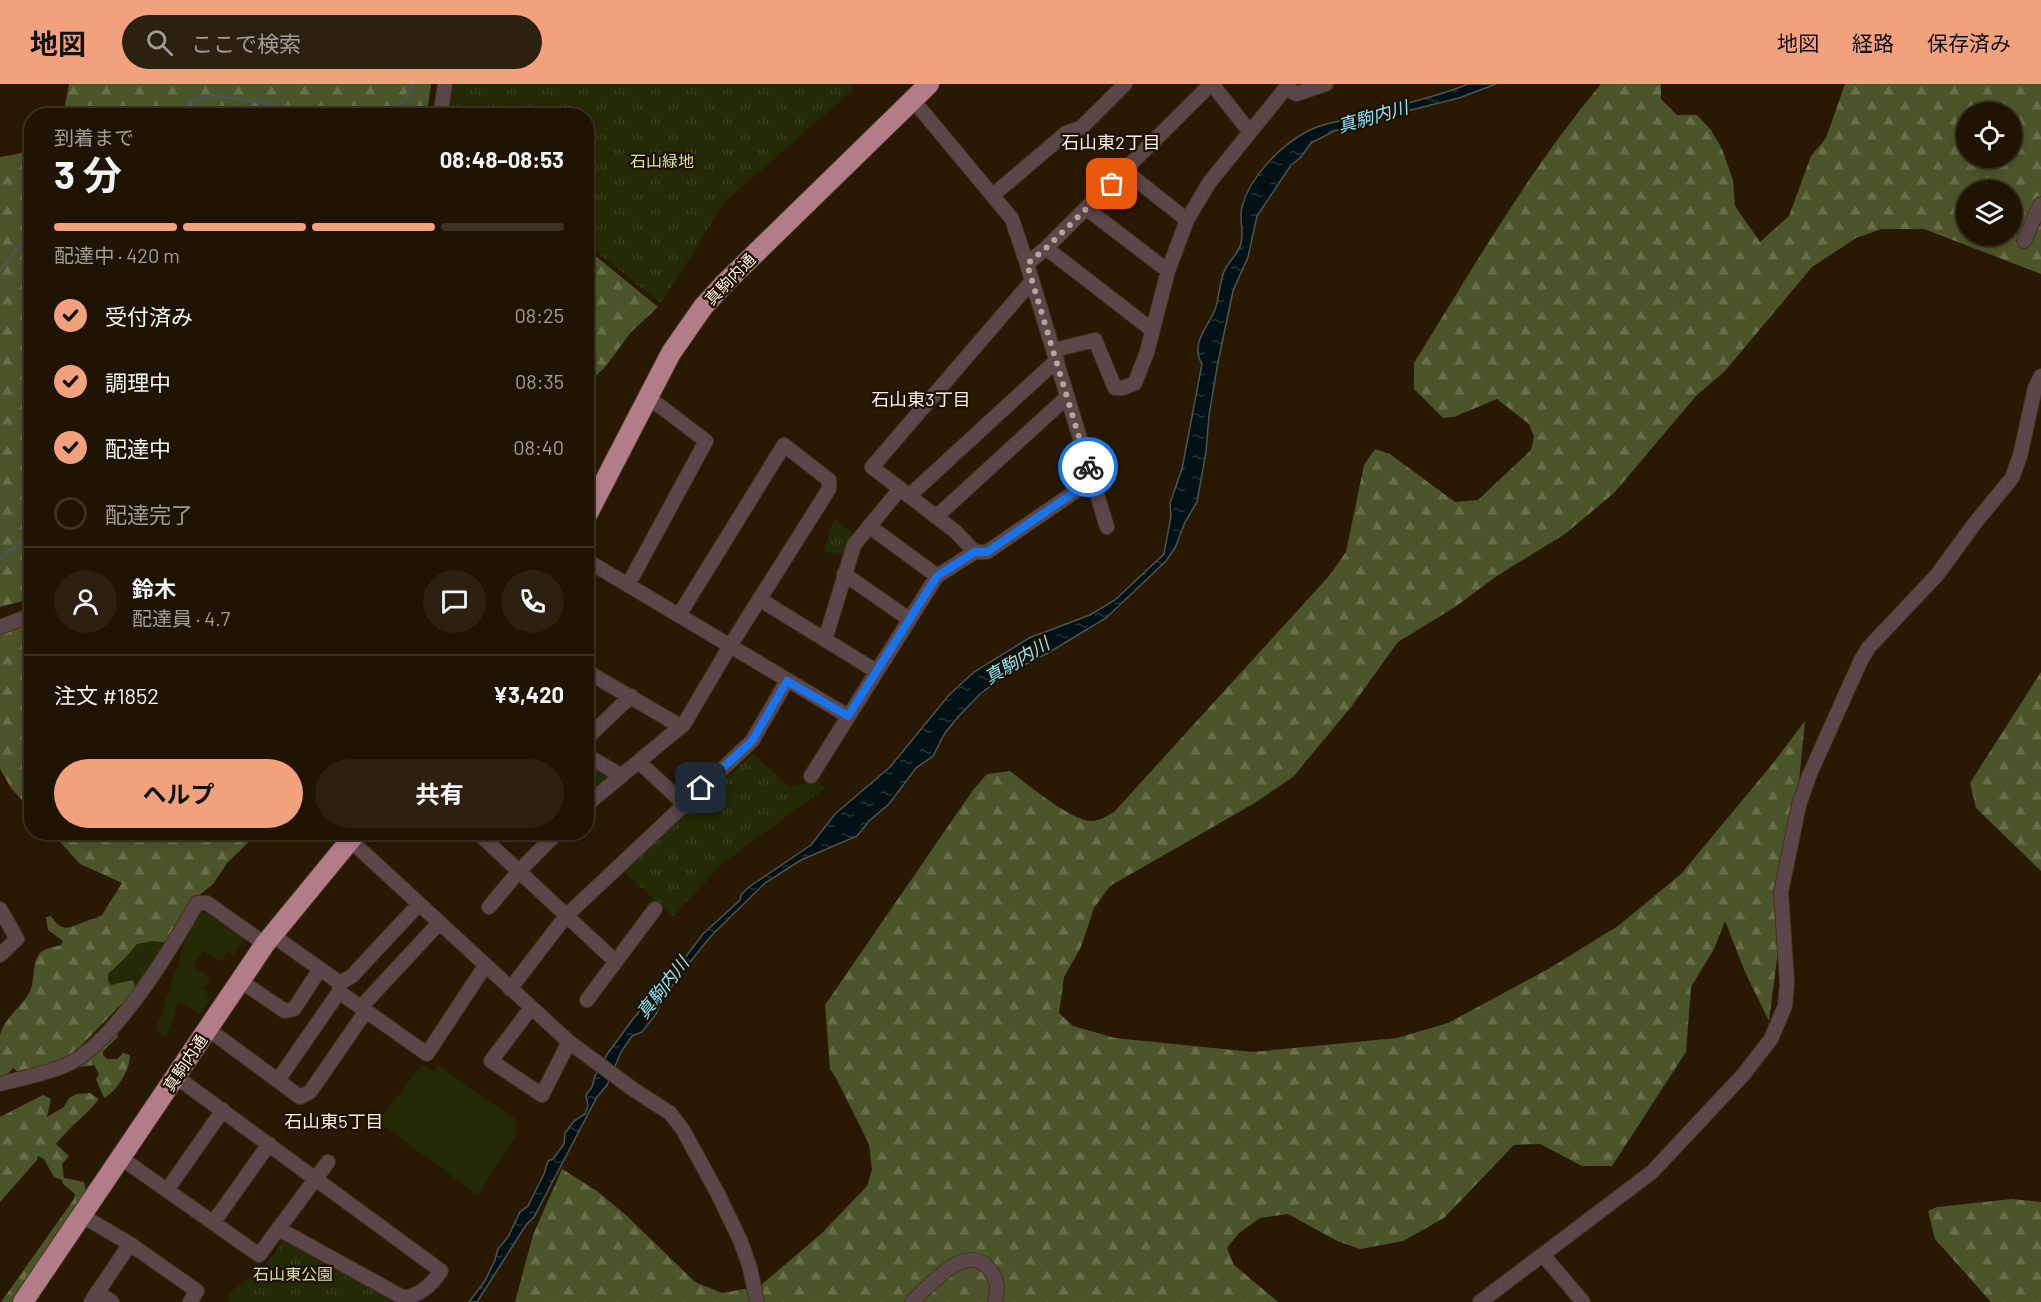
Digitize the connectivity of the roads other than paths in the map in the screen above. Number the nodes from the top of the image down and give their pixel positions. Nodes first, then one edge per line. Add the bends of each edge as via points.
1 (446, 84) edge
2 (929, 84) edge
3 (1212, 84) edge
4 (1326, 84) edge
5 (1120, 86) edge
6 (1288, 86) edge
7 (913, 100) junction
8 (442, 108) edge
9 (1249, 131) junction
10 (1125, 171) junction
11 (993, 195) junction
12 (2041, 204) edge
13 (1087, 209) junction
14 (1187, 220) junction
15 (2024, 241) dead end
16 (1046, 248) junction
17 (1027, 264) junction
18 (1168, 271) junction
19 (1032, 281) junction
20 (1152, 330) junction
21 (1055, 355) junction
22 (2041, 376) edge
23 (648, 397) junction
24 (1067, 397) junction
25 (1092, 480) junction
26 (905, 492) junction
27 (594, 502) edge
28 (936, 517) junction
29 (869, 526) junction
30 (1107, 527) dead end
31 (975, 552) junction
32 (594, 565) edge
33 (844, 574) junction
34 (937, 576) junction
35 (628, 585) junction
36 (759, 599) junction
37 (679, 615) junction
38 (24, 618) edge
39 (909, 619) junction
40 (0, 627) edge
41 (825, 640) junction
42 (730, 646) junction
43 (876, 671) junction
44 (594, 675) edge
45 (787, 681) junction
46 (631, 696) junction
47 (848, 716) junction
48 (680, 726) junction
49 (594, 732) edge
50 (594, 759) edge
51 (639, 762) junction
52 (622, 776) junction
53 (811, 776) dead end
54 (594, 799) edge
55 (684, 804) junction
56 (350, 840) edge
57 (357, 840) edge
58 (485, 840) edge
59 (550, 840) edge
60 (519, 872) junction
61 (419, 904) junction
62 (489, 907) dead end
63 (0, 909) edge
64 (655, 909) dead end
65 (566, 916) junction
66 (439, 923) junction
67 (268, 940) junction
68 (0, 955) edge
69 (615, 961) junction
70 (485, 966) junction
71 (320, 969) junction
72 (239, 980) junction
73 (340, 988) junction
74 (510, 989) junction
75 (587, 1000) dead end
76 (531, 1008) junction
77 (363, 1009) junction
78 (208, 1029) junction
79 (572, 1044) junction
80 (175, 1076) junction
81 (278, 1080) junction
82 (0, 1084) edge
83 (223, 1110) junction
84 (269, 1144) junction
85 (121, 1158) junction
86 (328, 1162) dead end
87 (316, 1179) junction
88 (167, 1190) junction
89 (81, 1215) junction
90 (213, 1223) junction
91 (279, 1228) junction
92 (130, 1244) junction
93 (1543, 1255) junction
94 (94, 1297) edge
95 (23, 1302) edge
96 (112, 1302) edge
97 (190, 1302) edge
98 (757, 1302) edge
99 (912, 1302) edge
100 (995, 1302) edge
101 (1480, 1302) edge
102 (1583, 1302) edge

1 - 8 street
2 - 7 highway, 真駒内通
3 - 9 street
3 - 10 street
4 - 6 street via 1296,94
5 - 11 street via 1082,127 1066,133
6 - 9 street
7 - 11 street
7 - 23 highway, 真駒内通 via 703,307 671,353
9 - 14 street via 1209,183
10 - 13 street
10 - 14 street
11 - 17 street via 1012,219
12 - 15 street
13 - 16 street
13 - 18 street
14 - 18 street
16 - 17 street
16 - 20 street
17 - 19 street
18 - 20 street
19 - 21 street
19 - 26 street via 872,467
20 - 21 street via 1138,377 1124,388 1115,388 1095,340
21 - 24 street
21 - 26 street
22 - 93 street via 2012,477 1937,575 1869,647 1809,776 1781,892 1787,983 1785,1006 1771,1039 1743,1075 1652,1172
23 - 27 highway, 真駒内通
23 - 35 street via 706,441
24 - 25 street
24 - 28 street
25 - 30 street
25 - 31 street via 987,552
26 - 28 street
26 - 29 street
28 - 31 street
29 - 33 street via 854,545
29 - 34 street
31 - 34 street
32 - 35 street
33 - 39 street
33 - 41 street
34 - 39 street
35 - 37 street
36 - 37 street via 829,489 829,480 784,445
36 - 41 street
36 - 42 street
37 - 42 street
38 - 40 street
39 - 43 street
41 - 43 street
42 - 45 street
42 - 48 street
43 - 47 street
44 - 46 street
45 - 47 street
45 - 55 street via 752,741
46 - 48 street
46 - 49 street
47 - 53 street
48 - 51 street
50 - 52 street
51 - 52 street
51 - 55 street
52 - 54 street
55 - 65 street
56 - 67 highway, 真駒内通
57 - 61 street
58 - 60 street
59 - 60 street
60 - 62 street
60 - 65 street
61 - 66 street
61 - 73 street
63 - 68 street via 16,939
64 - 69 street
65 - 69 street
65 - 74 street
66 - 70 street
66 - 77 street
67 - 71 street
67 - 72 highway, 真駒内通
67 - 82 street via 207,903 197,903 170,951 85,1054 66,1065
69 - 75 street
70 - 74 street
70 - 77 street via 427,1054
71 - 72 street via 294,1009 285,1011
71 - 73 street
72 - 78 highway, 真駒内通
73 - 77 street
73 - 81 street
74 - 76 street
76 - 79 street
76 - 79 street via 491,1061 542,1095
77 - 81 street via 310,1092 300,1097
78 - 80 highway, 真駒内通
78 - 81 street
79 - 98 street via 670,1113 741,1242
80 - 83 street
80 - 85 highway, 真駒内通
83 - 84 street
83 - 88 street
84 - 87 street
84 - 90 street
85 - 88 street
85 - 89 highway, 真駒内通
86 - 87 street
87 - 91 street
87 - 91 street via 441,1271 430,1286 418,1295 404,1298
88 - 90 street
89 - 92 street
89 - 95 highway, 真駒内通
90 - 91 street via 259,1256
92 - 94 street
92 - 97 street via 197,1291
93 - 101 street
93 - 102 street
94 - 96 street
99 - 100 street via 954,1264 973,1261 985,1265 994,1276

